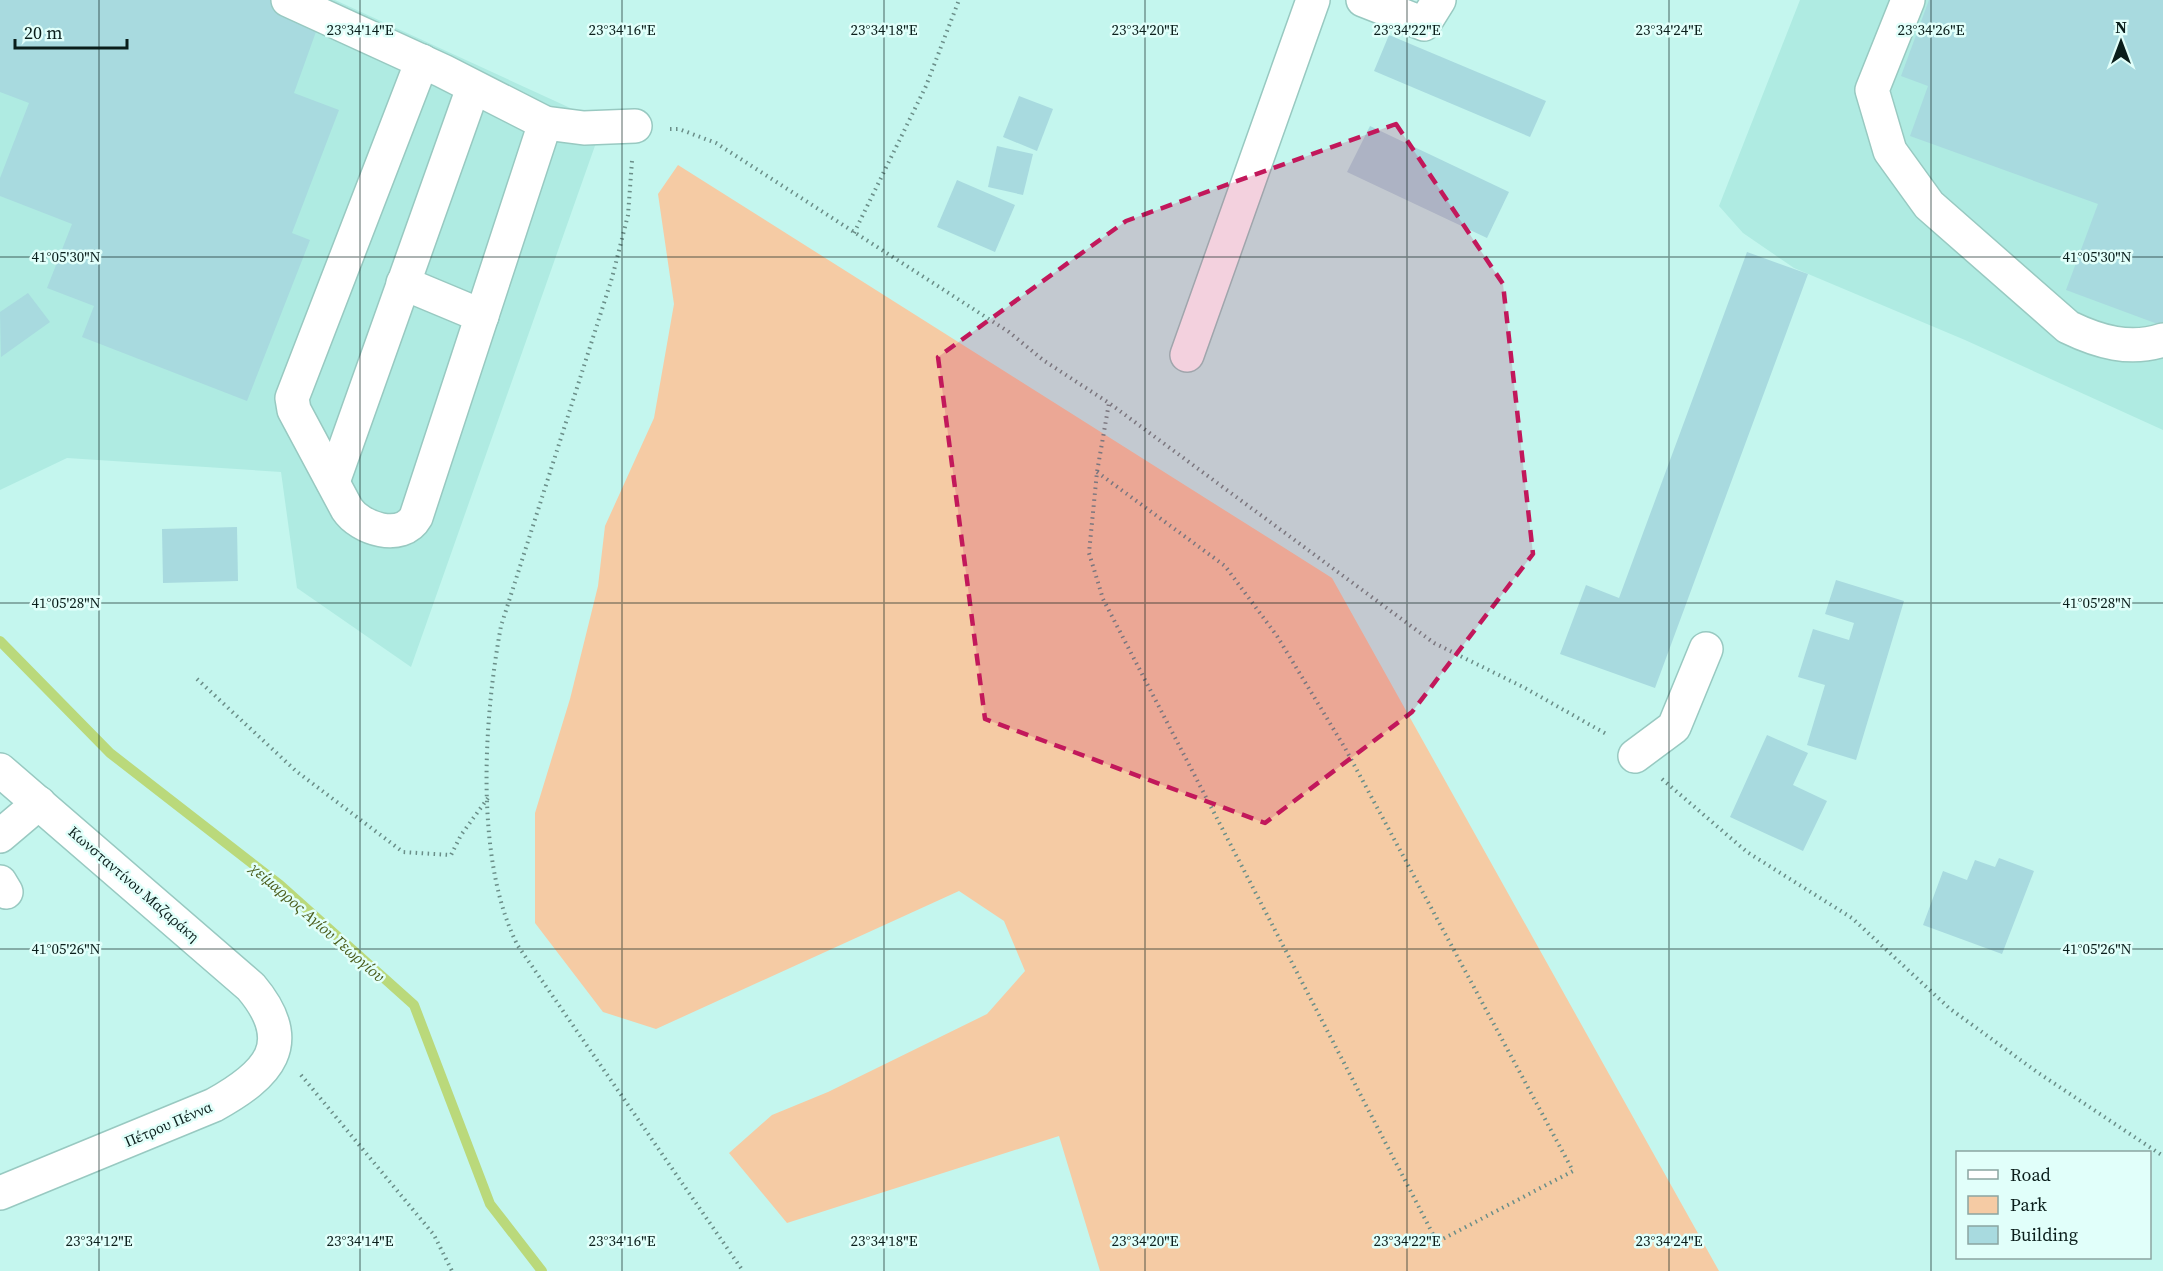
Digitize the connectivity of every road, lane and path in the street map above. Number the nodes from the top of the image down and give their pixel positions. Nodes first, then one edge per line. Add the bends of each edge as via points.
1 (288, 0) edge
2 (959, 0) edge
3 (1312, 0) edge
4 (1363, 0) edge
5 (1439, 0) edge
6 (1908, 0) edge
7 (422, 62) junction
8 (473, 88) junction
9 (545, 123) junction
10 (635, 126) junction
11 (854, 233) junction
12 (403, 283) junction
13 (482, 316) junction
14 (2163, 340) edge
15 (1187, 355) dead end
16 (1109, 403) junction
17 (1097, 472) junction
18 (333, 482) junction
19 (1707, 649) dead end
20 (196, 679) dead end
21 (1635, 756) junction
22 (0, 770) edge
23 (489, 797) junction
24 (39, 803) junction
25 (0, 836) edge
26 (274, 1044) junction
27 (2163, 1156) edge
28 (0, 1193) edge
29 (452, 1271) edge
30 (743, 1271) edge

1 - 7 street
2 - 11 path via 926,86
3 - 15 street
4 - 5 street via 1424,24
6 - 14 street via 1872,90 1890,151 1929,205 2068,327 2111,344 2148,345
7 - 8 street
7 - 18 street via 292,398 294,410
8 - 9 street
8 - 12 street
9 - 10 street via 584,128
9 - 13 street
10 - 11 path via 679,129 716,143
10 - 23 path via 628,215 612,278 501,626 492,673
11 - 16 path via 1009,332 1043,360
12 - 13 street
12 - 18 street
13 - 18 street via 412,525 395,532 358,520 350,514
16 - 17 path
16 - 21 path via 1434,643 1614,738
17 - 17 path via 1089,554 1103,599 1437,1242 1573,1171 1345,748 1277,636 1226,566
19 - 21 street via 1674,727
20 - 23 path via 296,771 403,852 451,855
21 - 27 path via 1747,852 1852,918 1949,1008
22 - 24 street, Κωνσταντίνου Μαζαράκη
23 - 30 path via 498,896 518,946
24 - 25 street
24 - 26 street, Κωνσταντίνου Μαζαράκη via 216,954 264,1003 274,1030
26 - 28 street, Πέτρου Πέννα via 259,1075 214,1105
26 - 29 path via 434,1235

